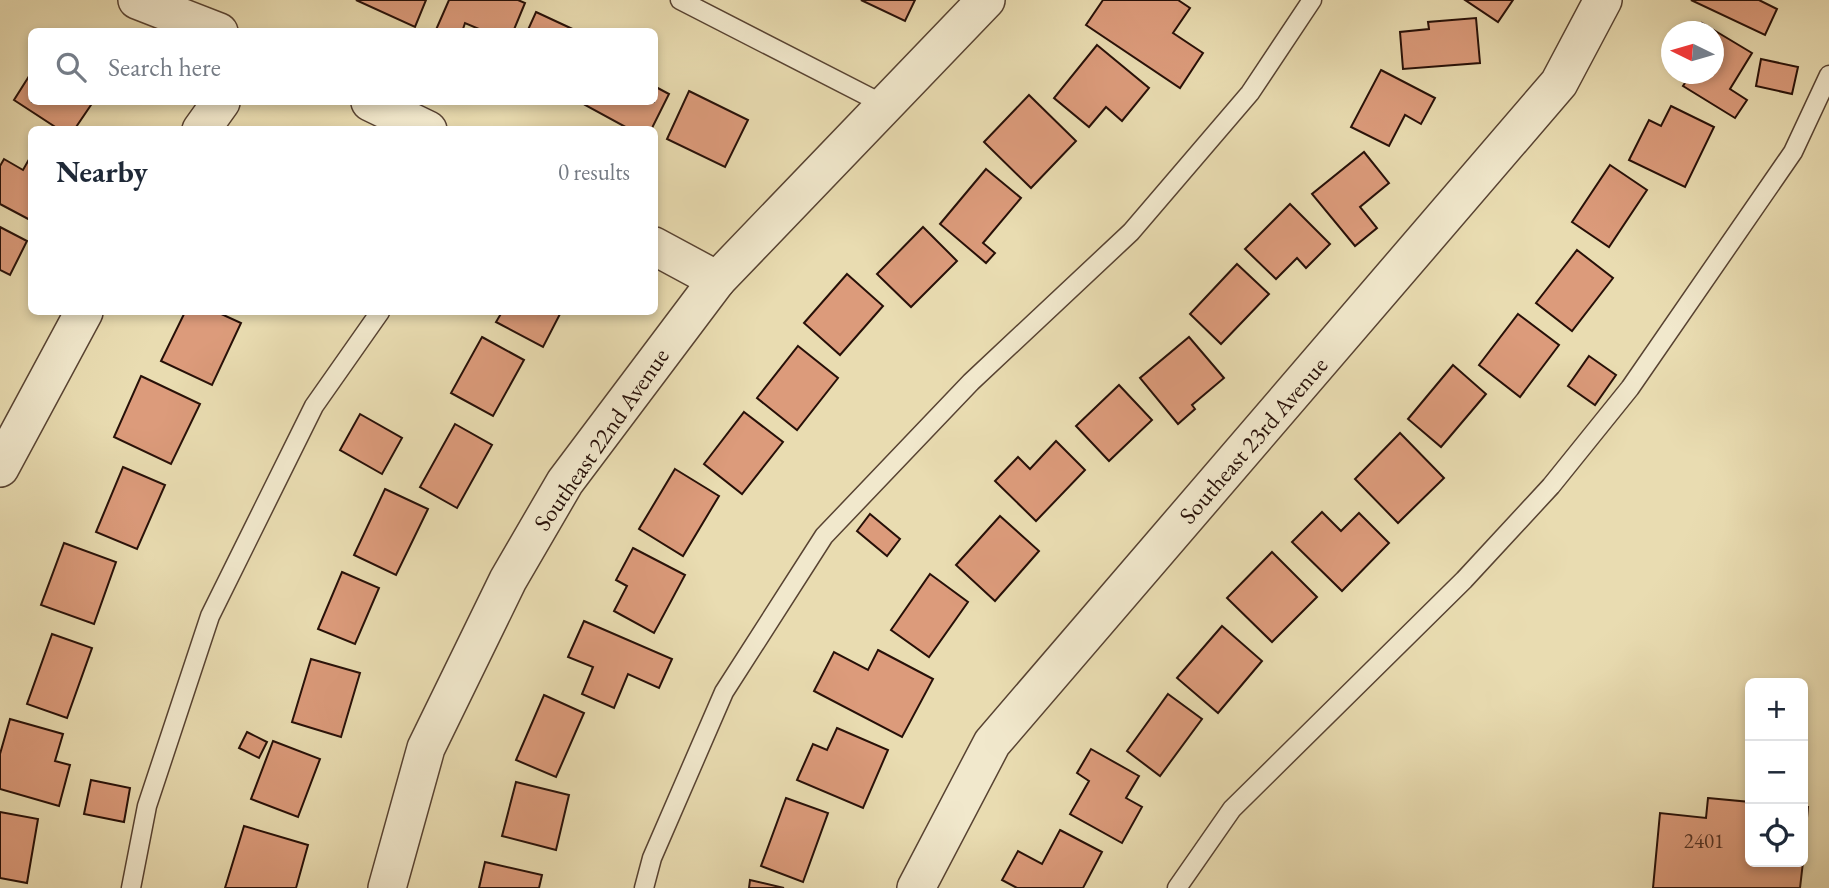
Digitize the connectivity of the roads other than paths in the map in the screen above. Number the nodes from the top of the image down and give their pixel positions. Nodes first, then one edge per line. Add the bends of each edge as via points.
1 (138, 0) edge
2 (680, 0) edge
3 (986, 0) edge
4 (1312, 0) edge
5 (1603, 0) edge
6 (209, 28) edge
7 (1829, 75) edge
8 (219, 105) edge
9 (376, 105) edge
10 (885, 105) junction
11 (204, 126) edge
12 (420, 126) edge
13 (658, 248) edge
14 (717, 280) junction
15 (82, 315) edge
16 (378, 315) edge
17 (0, 468) edge
18 (131, 888) edge
19 (387, 888) edge
20 (644, 888) edge
21 (916, 888) edge
22 (1177, 888) edge

1 - 6 street
2 - 10 lane
3 - 10 street, Southeast 22nd Avenue
4 - 20 lane via 1250,93 1131,232 971,383 824,536 724,692 652,858
5 - 21 street, Southeast 23rd Avenue via 1559,83 992,743
7 - 22 lane via 1793,152 1630,388 1550,486 1464,580 1232,809
8 - 11 street
9 - 12 street
10 - 14 street, Southeast 22nd Avenue
13 - 14 street
14 - 19 street, Southeast 22nd Avenue via 565,482 508,580 426,748
15 - 17 street
16 - 18 lane via 314,406 210,616 148,806

